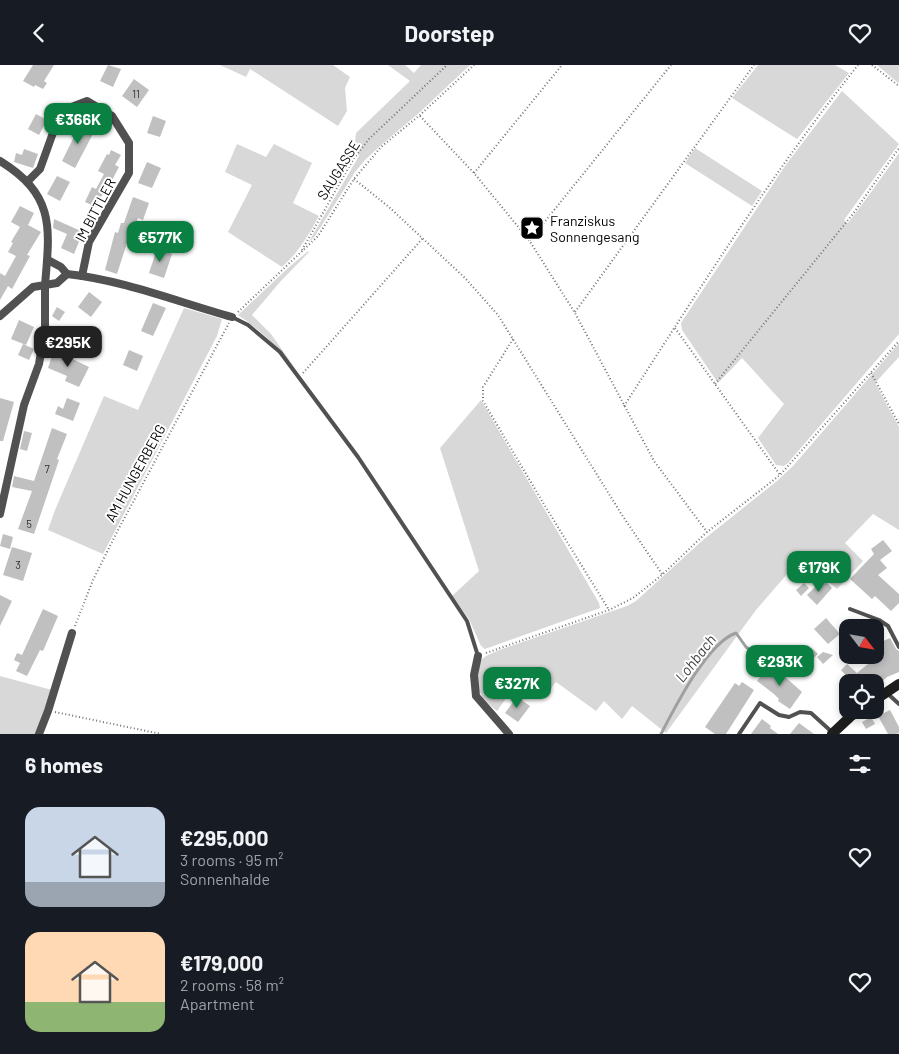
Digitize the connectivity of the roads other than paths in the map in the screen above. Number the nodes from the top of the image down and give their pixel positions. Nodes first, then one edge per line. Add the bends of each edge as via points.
1 (0, 161) edge
2 (27, 182) junction
3 (48, 260) junction
4 (67, 274) junction
5 (82, 275) junction
6 (45, 285) junction
7 (0, 316) edge
8 (232, 317) joint
9 (0, 514) edge
10 (850, 609) dead end
11 (72, 633) road end
12 (899, 647) edge
13 (478, 656) joint
14 (899, 684) edge
15 (886, 692) joint
16 (899, 704) edge
17 (848, 719) edge
18 (833, 733) edge
19 (39, 734) edge
20 (508, 734) edge
21 (738, 734) edge

1 - 2 street
2 - 3 street via 38,194 48,223
2 - 5 street, IM BITTLER via 40,169 54,130 68,108 87,101 112,117 129,143 129,173 89,242
3 - 4 street
3 - 6 street
4 - 5 street
4 - 6 street via 57,283
5 - 8 street
6 - 7 street via 33,287
6 - 9 street via 45,328 39,364 24,405
8 - 13 lane via 248,325 280,352 300,377 358,457 467,621
10 - 12 lane via 888,626
11 - 19 street
13 - 20 street via 474,675 476,696
14 - 15 street
15 - 16 lane
17 - 18 street
18 - 21 lane via 811,713 800,712 789,717 779,715 760,703

